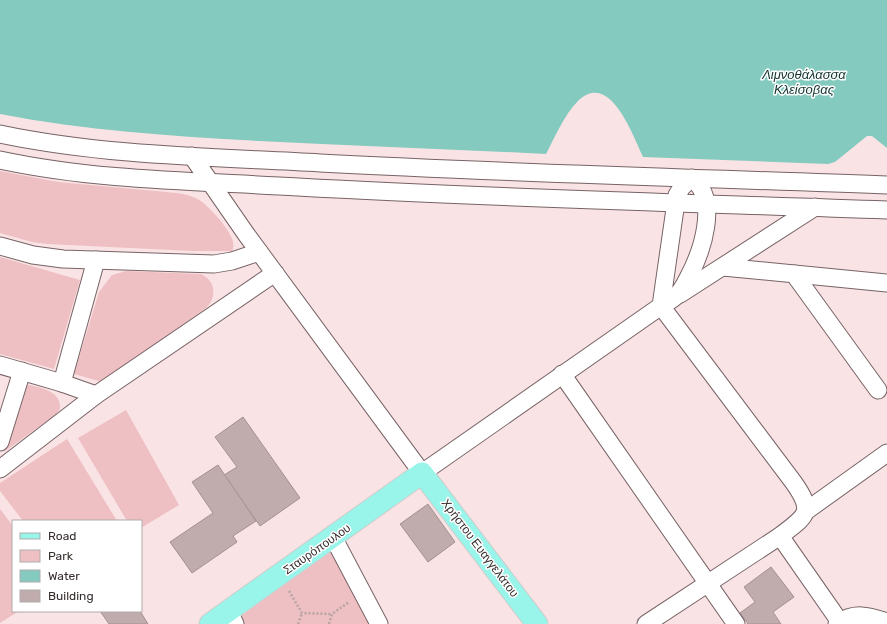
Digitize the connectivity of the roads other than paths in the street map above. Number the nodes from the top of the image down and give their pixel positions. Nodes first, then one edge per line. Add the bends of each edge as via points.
1 (0, 134) edge
2 (192, 156) junction
3 (0, 160) edge
4 (692, 178) junction
5 (209, 182) junction
6 (887, 185) edge
7 (675, 202) junction
8 (706, 203) junction
9 (815, 207) junction
10 (887, 210) edge
11 (0, 246) edge
12 (259, 252) junction
13 (96, 260) junction
14 (723, 267) junction
15 (275, 273) junction
16 (794, 274) junction
17 (887, 282) edge
18 (676, 296) junction
19 (661, 306) junction
20 (0, 365) edge
21 (22, 372) junction
22 (562, 374) junction
23 (62, 383) junction
24 (878, 390) dead end
25 (96, 395) junction
26 (0, 442) edge
27 (887, 454) edge
28 (0, 469) edge
29 (422, 473) junction
30 (806, 511) junction
31 (780, 536) junction
32 (333, 537) junction
33 (708, 584) junction
34 (232, 618) edge
35 (887, 622) edge
36 (839, 623) edge
37 (210, 624) edge
38 (379, 624) edge
39 (537, 624) edge
40 (646, 624) edge
41 (736, 624) edge

1 - 2 street via 73,146
2 - 4 street via 552,174
2 - 5 street
3 - 5 street via 75,173
4 - 6 street
4 - 7 street via 680,190
4 - 8 street via 702,188
5 - 7 street via 434,195
5 - 12 street
7 - 8 street
7 - 19 street
8 - 9 street
8 - 18 street via 702,248
9 - 10 street
9 - 14 street
11 - 13 street via 42,256
12 - 13 street via 214,264
12 - 15 street
13 - 23 street
14 - 16 street
14 - 18 street
15 - 25 street
15 - 29 street
16 - 17 street
16 - 24 street
18 - 19 street
19 - 22 street
19 - 30 street via 794,483 806,502
20 - 21 street
21 - 23 street
21 - 26 street
22 - 29 street
22 - 33 street
23 - 25 street
25 - 28 street
27 - 30 street
29 - 32 main road, Σταυρόπουλου
29 - 39 main road, Χρήστου Ευαγγελάτου
30 - 31 street via 801,520
31 - 33 street
31 - 36 street
32 - 34 main road, Σταυρόπουλου via 279,576
32 - 38 street
33 - 40 street
33 - 41 street
34 - 37 main road, Σταυρόπουλου
35 - 36 street via 867,615 853,616

